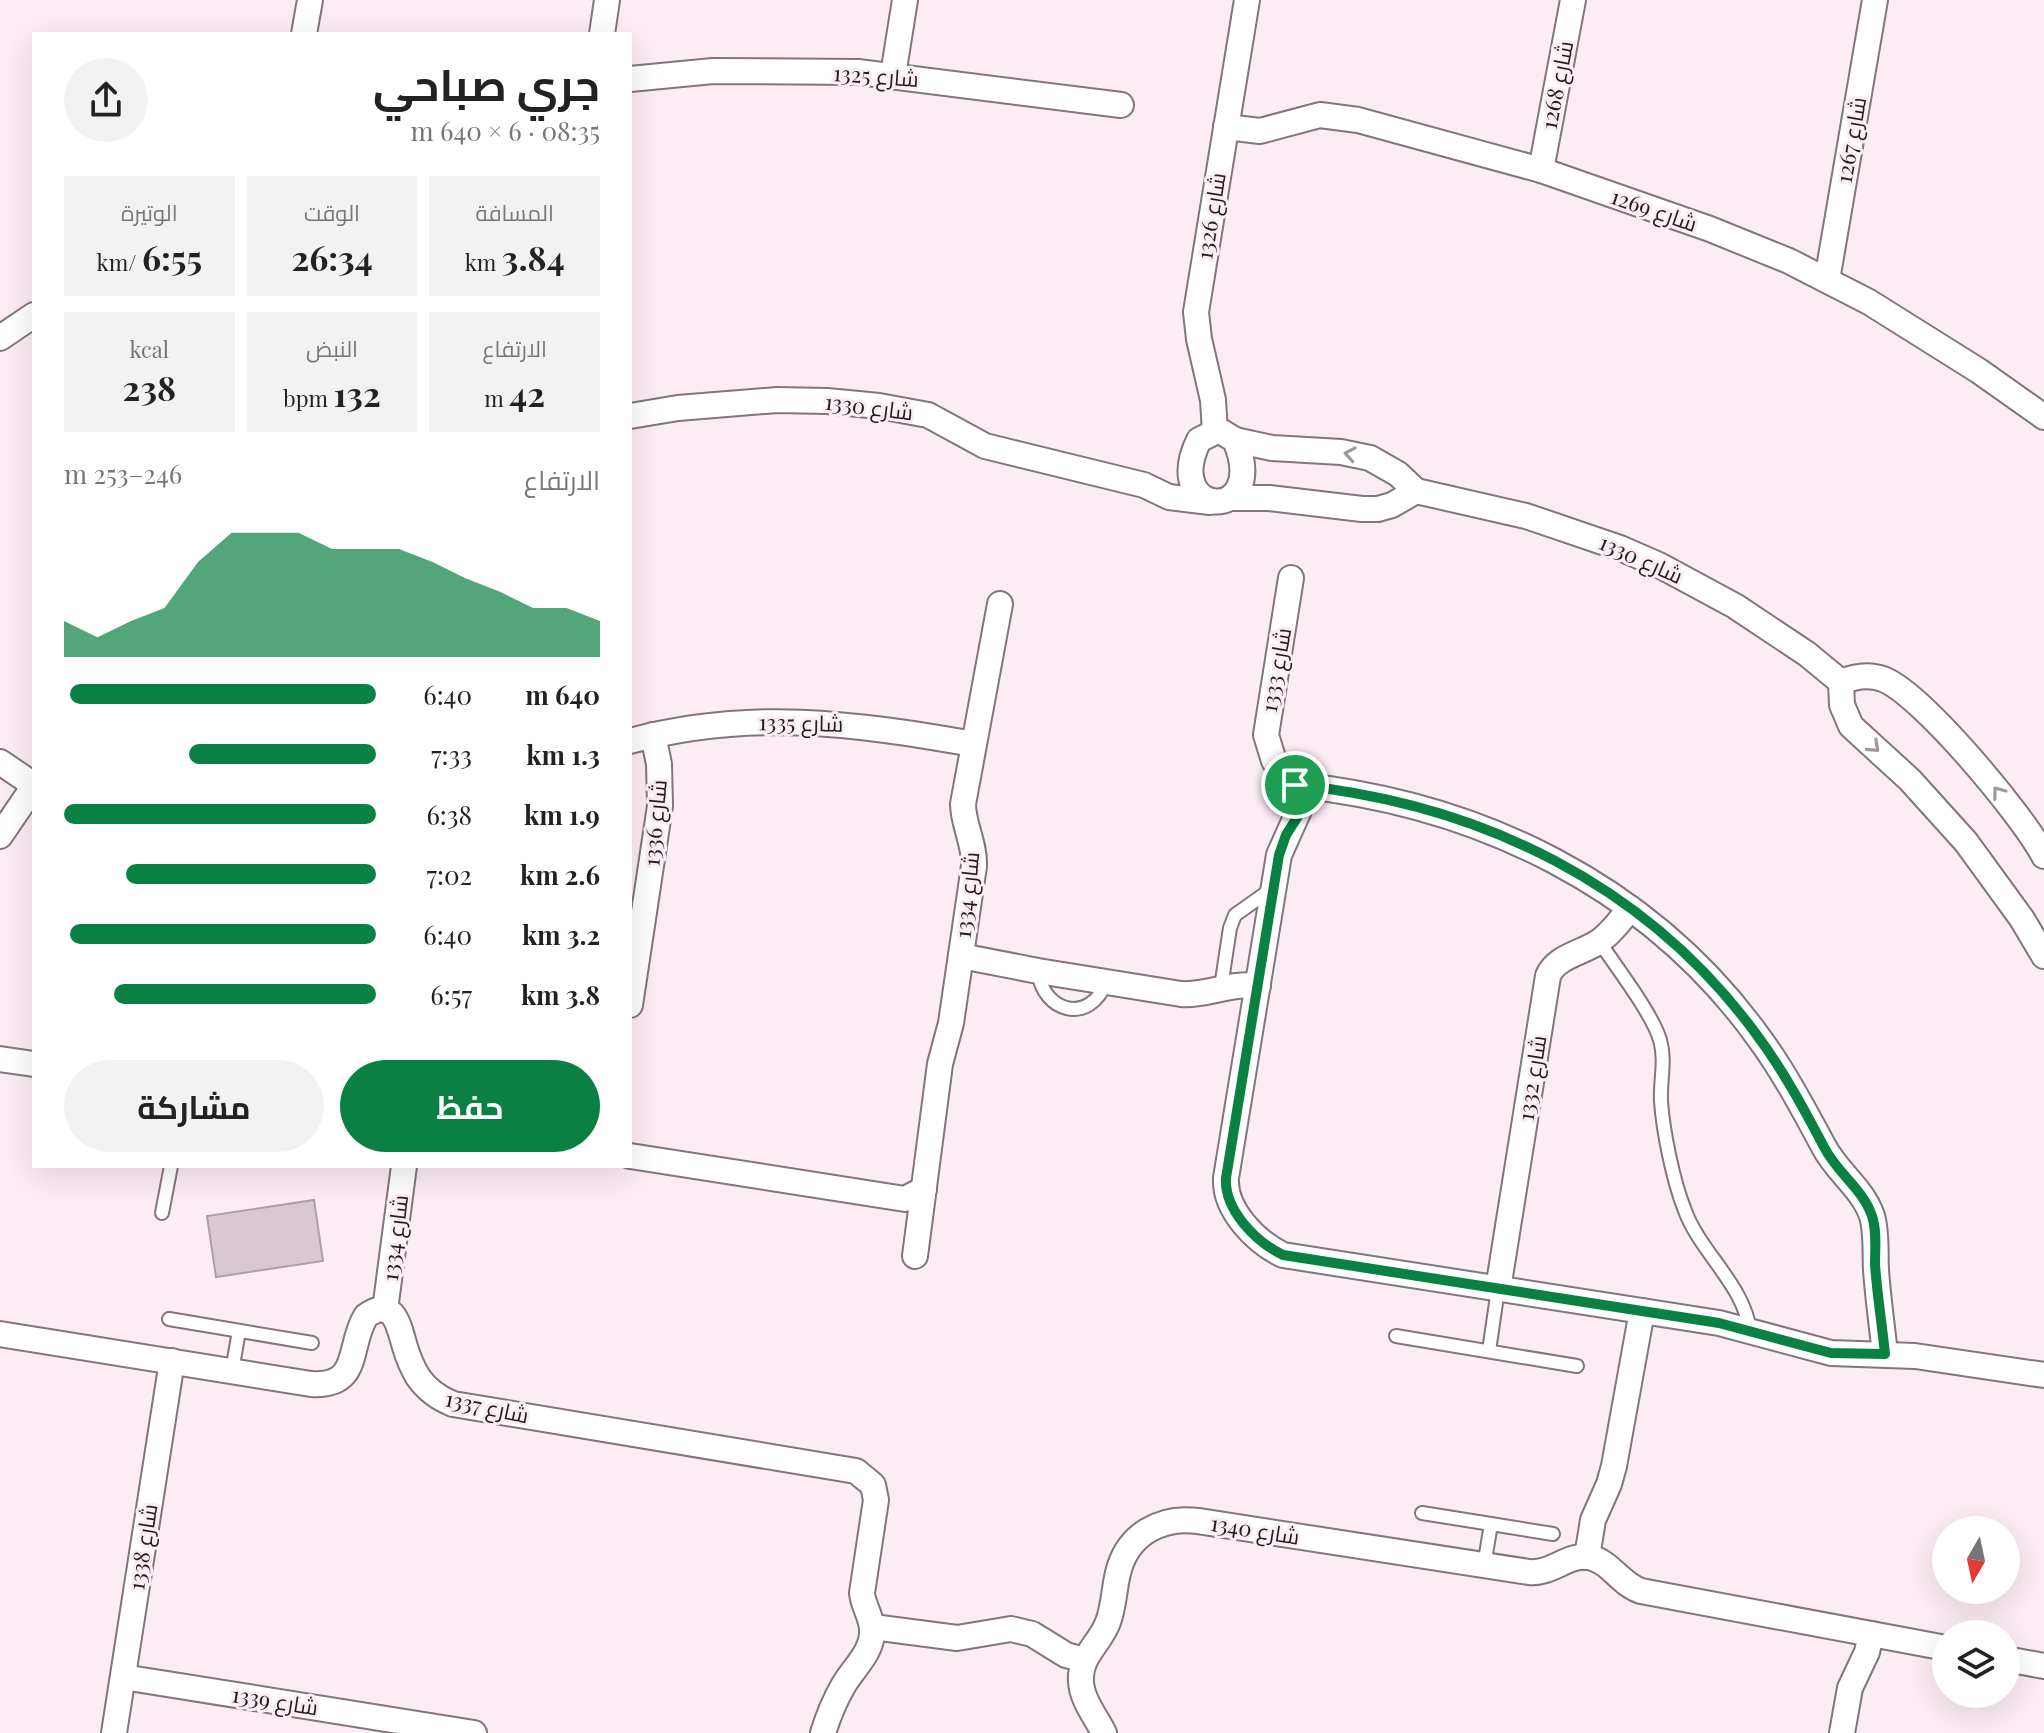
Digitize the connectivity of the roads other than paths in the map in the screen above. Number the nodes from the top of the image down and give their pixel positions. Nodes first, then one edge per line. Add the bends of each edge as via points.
1 (310, 0) edge
2 (607, 0) edge
3 (905, 0) edge
4 (1247, 0) edge
5 (1573, 0) edge
6 (1875, 0) edge
7 (304, 32) edge
8 (602, 32) edge
9 (893, 75) junction
10 (632, 79) edge
11 (1121, 105) dead end
12 (1226, 127) junction
13 (1541, 170) junction
14 (1827, 280) junction
15 (32, 316) edge
16 (0, 338) edge
17 (632, 416) edge
18 (2044, 417) edge
19 (1225, 436) junction
20 (1191, 463) junction
21 (1144, 485) junction
22 (1416, 491) junction
23 (1220, 500) junction
24 (1291, 578) dead end
25 (1000, 604) dead end
26 (1841, 682) junction
27 (642, 738) edge
28 (973, 744) junction
29 (0, 762) edge
30 (32, 784) edge
31 (1295, 785) junction
32 (32, 788) edge
33 (0, 836) edge
34 (2044, 856) edge
35 (1274, 887) junction
36 (1630, 908) junction
37 (1599, 941) junction
38 (961, 956) junction
39 (2044, 956) edge
40 (1258, 986) junction
41 (1221, 987) junction
42 (632, 992) edge
43 (0, 1059) edge
44 (32, 1064) edge
45 (632, 1156) edge
46 (171, 1168) edge
47 (404, 1168) edge
48 (924, 1189) junction
49 (162, 1213) dead end
50 (915, 1256) dead end
51 (1498, 1289) junction
52 (385, 1310) junction
53 (1642, 1311) junction
54 (169, 1319) dead end
55 (239, 1331) junction
56 (1750, 1331) junction
57 (0, 1334) edge
58 (1396, 1336) dead end
59 (312, 1343) dead end
60 (1489, 1351) junction
61 (1885, 1354) junction
62 (172, 1361) junction
63 (1577, 1366) dead end
64 (232, 1371) junction
65 (2044, 1375) edge
66 (1422, 1513) dead end
67 (1491, 1524) junction
68 (1553, 1534) dead end
69 (1587, 1557) junction
70 (1484, 1566) junction
71 (873, 1627) junction
72 (1871, 1634) junction
73 (1932, 1645) edge
74 (1084, 1660) junction
75 (2020, 1662) edge
76 (2044, 1666) edge
77 (123, 1677) junction
78 (114, 1733) edge
79 (474, 1733) edge
80 (823, 1733) edge
81 (1104, 1733) edge
82 (1842, 1733) edge

1 - 7 street
2 - 8 street
3 - 9 street
4 - 12 street, شارع 1326
5 - 13 street, شارع 1268
6 - 14 street, شارع 1267
9 - 10 street, شارع 1325 via 713,71
9 - 11 street, شارع 1325
12 - 13 street, شارع 1269 via 1260,131 1308,117 1345,118
12 - 19 street, شارع 1326 via 1196,312
13 - 14 street, شارع 1269 via 1750,244
14 - 18 street, شارع 1269 via 1979,371
15 - 16 street
17 - 21 street, شارع 1330 via 777,400 879,406 928,415 985,446
19 - 20 street via 1199,440
22 -> 19 street, شارع 1330 via 1370,458 1272,448
19 - 23 street via 1241,453 1242,474 1235,494
20 - 21 street
20 - 23 street via 1195,487 1204,498
21 - 23 street, شارع 1330 via 1169,497
22 - 23 street, شارع 1330 via 1392,505 1370,509 1269,498
22 - 26 street, شارع 1330 via 1526,516 1659,565 1735,606
24 - 31 street, شارع 1333 via 1266,735 1274,761
25 - 28 street, شارع 1334
34 -> 26 street via 1975,764 1924,711 1881,678
26 -> 39 street via 1842,705 1851,726 1966,842
27 - 28 street, شارع 1335 via 725,724 805,721
27 - 42 street, شارع 1336 via 659,764 660,806
28 - 38 street, شارع 1334 via 963,812 974,866
29 - 30 street
31 - 35 street via 1298,816 1283,842
31 - 36 street via 1376,796 1449,815 1555,861
32 - 33 street
35 - 40 street
35 - 41 lane via 1235,915
36 - 37 street, شارع 1332
36 - 61 street via 1680,949 1733,1004 1781,1069 1835,1167 1865,1201 1874,1222
37 - 51 street, شارع 1332 via 1559,962 1548,976
37 - 56 lane via 1656,1029 1663,1057 1663,1116 1683,1207 1743,1305
38 - 41 street via 1191,995
38 - 48 street, شارع 1334
40 - 41 street
40 - 51 street via 1226,1178 1227,1195 1245,1224 1263,1244 1283,1255
43 - 44 street
45 - 48 street via 905,1199
46 - 49 lane
47 - 52 street, شارع 1334
48 - 50 street, شارع 1334
51 - 53 street
51 - 60 lane
52 - 64 street via 366,1316 351,1364 335,1381 311,1384
52 - 71 street, شارع 1337 via 397,1318 419,1379 453,1404 863,1474 873,1485 876,1500 862,1593
53 - 56 street
53 - 69 street via 1614,1466 1593,1520
54 - 55 lane
55 - 59 lane
55 - 64 lane
56 - 61 street via 1831,1353
57 - 62 street
58 - 60 lane
60 - 63 lane
61 - 65 street
62 - 64 street
62 - 77 street, شارع 1338
66 - 67 lane
67 - 68 lane
67 - 70 lane
69 - 70 street, شارع 1340 via 1537,1573
69 - 72 street via 1641,1591
70 - 74 street, شارع 1340 via 1174,1520 1152,1527 1126,1552 1109,1620
71 - 74 street via 957,1638 1021,1630
71 - 80 street via 869,1648 841,1689
72 - 73 street
72 - 82 street via 1850,1688
74 - 81 street via 1082,1690
75 - 76 street
77 - 78 street, شارع 1338
77 - 79 street, شارع 1339

